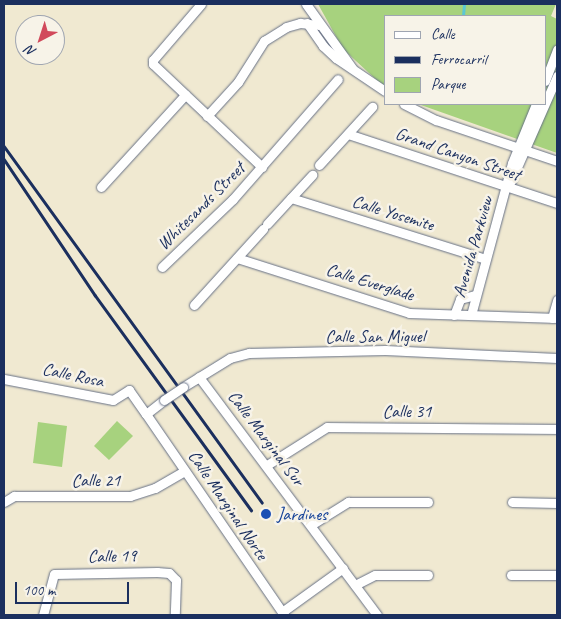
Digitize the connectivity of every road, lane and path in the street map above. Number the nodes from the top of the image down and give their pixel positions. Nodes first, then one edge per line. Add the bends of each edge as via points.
1 (201, 4) edge
2 (306, 4) edge
3 (307, 23) junction
4 (318, 25) junction
5 (557, 49) edge
6 (354, 70) junction
7 (557, 76) edge
8 (546, 78) edge
9 (338, 79) dead end
10 (384, 90) edge
11 (185, 95) junction
12 (546, 99) edge
13 (406, 105) edge
14 (536, 105) edge
15 (543, 105) edge
16 (372, 108) dead end
17 (207, 116) junction
18 (348, 134) junction
19 (522, 149) junction
20 (557, 161) edge
21 (320, 165) dead end
22 (262, 167) junction
23 (312, 175) dead end
24 (102, 187) dead end
25 (507, 188) junction
26 (291, 198) junction
27 (557, 203) edge
28 (237, 258) junction
29 (486, 259) junction
30 (162, 267) dead end
31 (475, 295) junction
32 (557, 300) edge
33 (194, 305) dead end
34 (454, 314) junction
35 (471, 315) junction
36 (555, 318) edge
37 (557, 358) edge
38 (199, 377) junction
39 (4, 379) edge
40 (146, 414) junction
41 (557, 429) edge
42 (267, 465) junction
43 (185, 470) junction
44 (4, 502) edge
45 (428, 502) dead end
46 (512, 502) dead end
47 (557, 503) edge
48 (311, 525) junction
49 (342, 568) junction
50 (428, 574) dead end
51 (511, 575) dead end
52 (557, 575) edge
53 (355, 585) junction
54 (283, 613) edge
55 (43, 615) edge
56 (175, 615) edge
57 (377, 615) edge

1 - 11 street via 153,60
2 - 4 street
3 - 4 street
3 - 6 street via 323,46
3 - 17 street via 286,27 264,41 238,82
4 - 6 street
5 - 8 street
6 - 10 street
7 - 12 street
9 - 22 street, Whitesands Street
11 - 17 street
11 - 24 street
13 - 19 street via 436,120
14 - 19 street
15 - 19 street
16 - 18 street
17 - 22 street
18 - 21 street
18 - 25 street, Grand Canyon Street
19 - 20 street
19 - 25 street, Avenida Parkview
22 - 30 street, Whitesands Street
23 - 26 street
25 - 27 street, Grand Canyon Street
25 - 29 street, Avenida Parkview
26 - 28 street
26 - 29 street, Calle Yosemite
28 - 33 street
28 - 34 street, Calle Everglade via 409,313
29 - 31 street, Avenida Parkview
31 - 34 street via 460,299
31 - 35 street, Avenida Parkview
32 - 36 street
34 - 35 street, Calle Everglade
35 - 36 street, Calle Everglade
37 - 38 street, Calle San Miguel via 385,350 249,353 230,358
38 - 40 street, bridge
38 - 42 street, Calle Marginal Sur
39 - 40 street, Calle Rosa via 113,400 129,390
40 - 43 street, Calle Marginal Norte
41 - 42 street, Calle 31 via 327,427
42 - 48 street, Calle Marginal Sur
43 - 44 street, Calle 21 via 155,488 130,496 14,496
43 - 54 street, Calle Marginal Norte
45 - 48 street via 348,502
46 - 47 street
48 - 49 street, Calle Marginal Sur
49 - 53 street, Calle Marginal Sur
49 - 54 street
50 - 53 street via 375,575
51 - 52 street
53 - 57 street, Calle Marginal Sur
55 - 56 street, Calle 19 via 54,574 157,572 169,573 176,580

